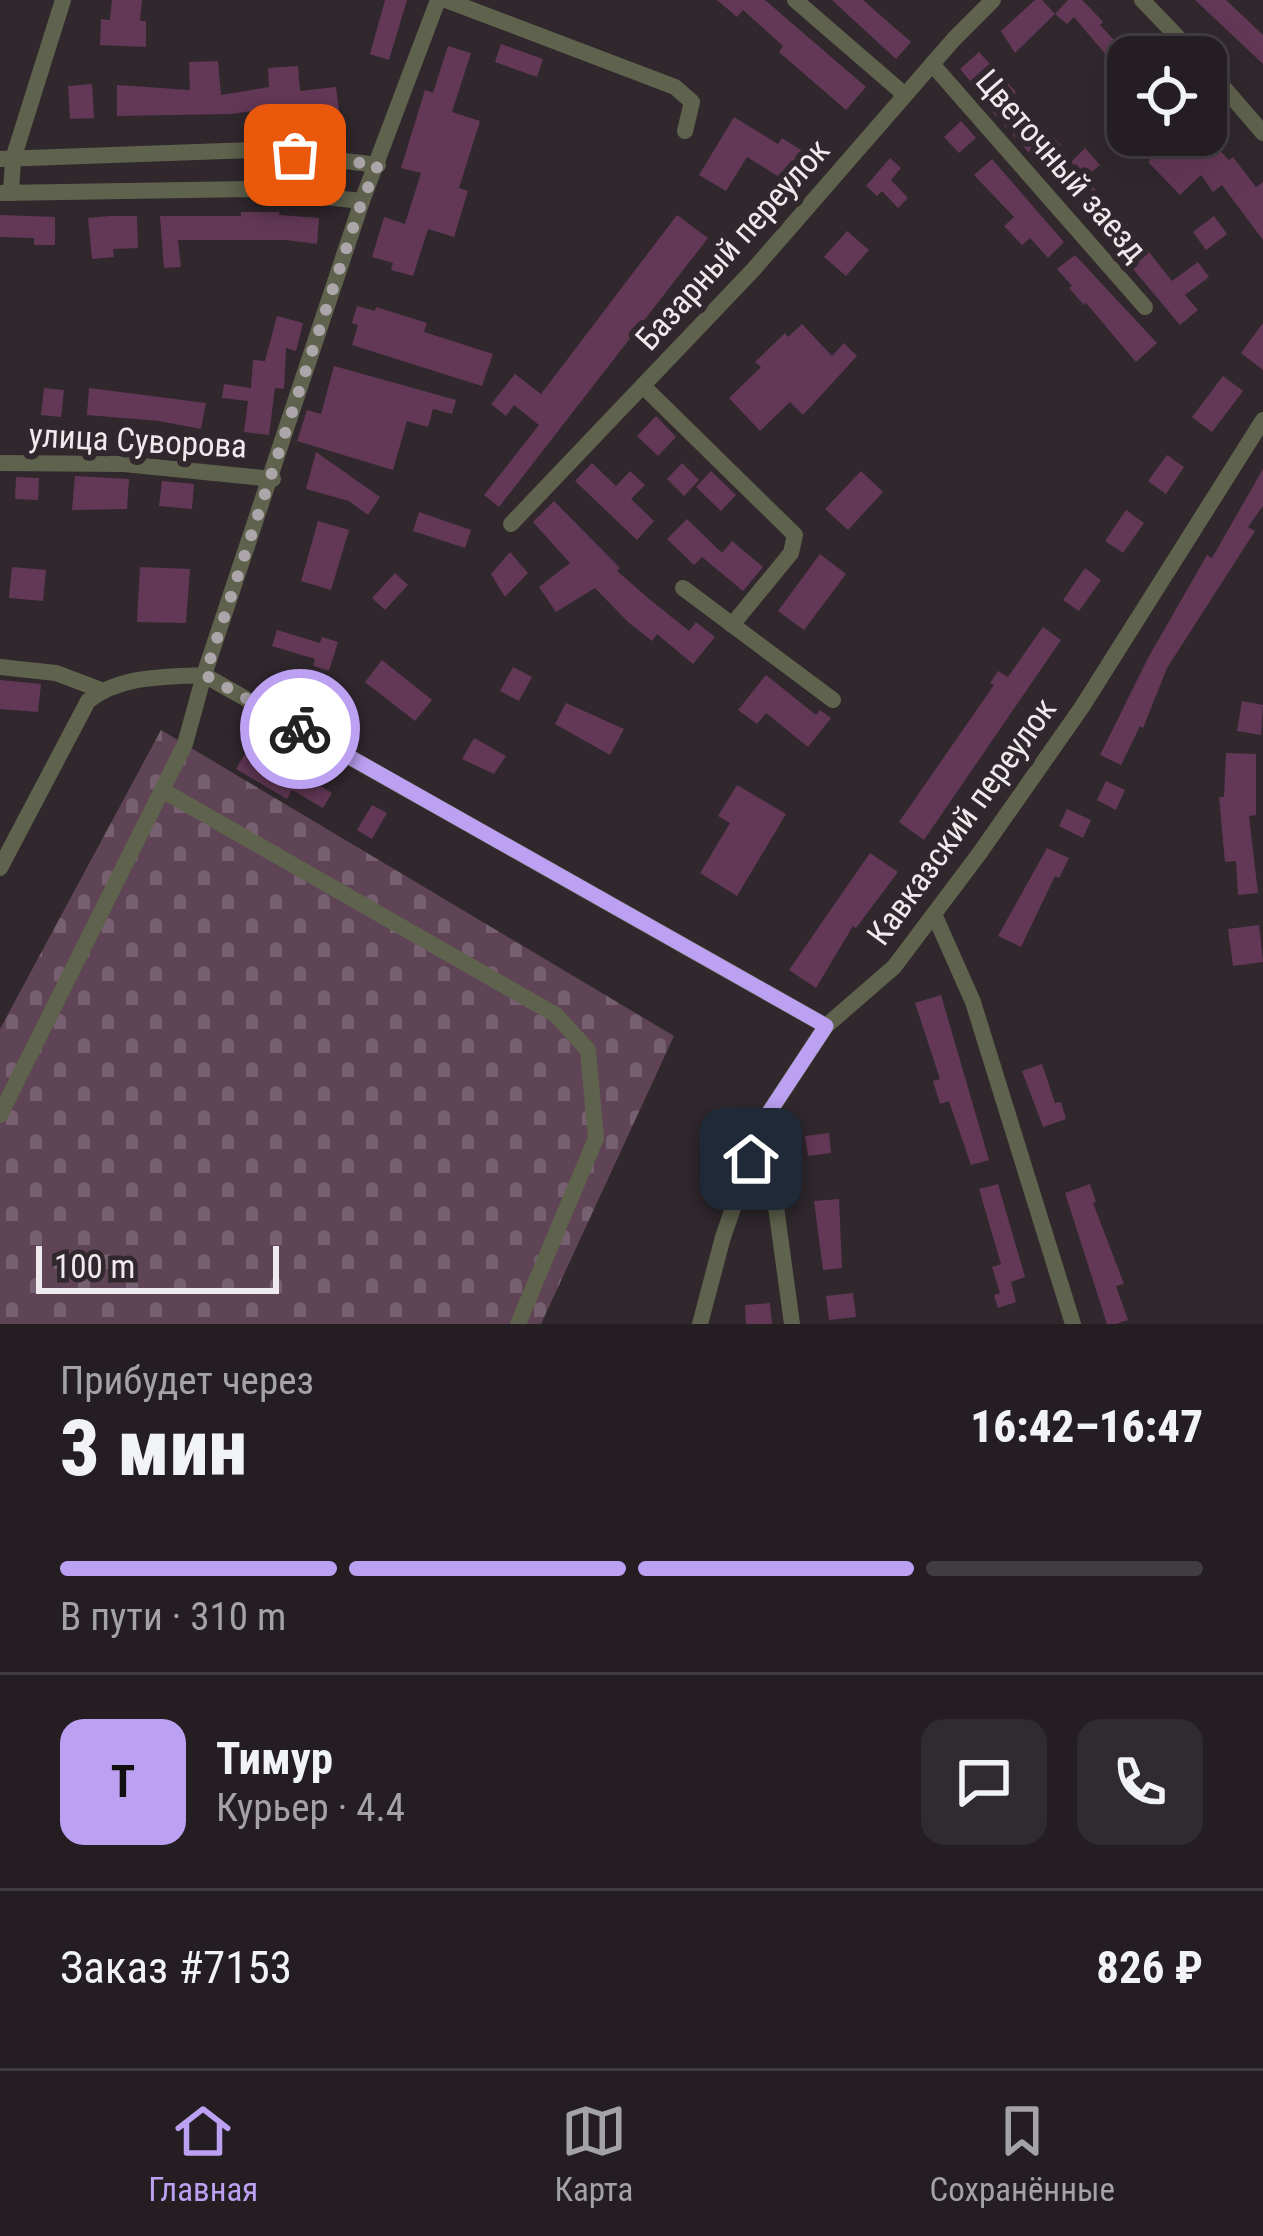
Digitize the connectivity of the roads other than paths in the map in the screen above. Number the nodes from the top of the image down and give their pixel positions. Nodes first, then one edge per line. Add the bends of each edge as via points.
1 (63, 0) edge
2 (442, 0) edge
3 (795, 0) edge
4 (993, 0) edge
5 (1142, 0) edge
6 (1177, 36) edge
7 (932, 64) junction
8 (1227, 91) edge
9 (905, 95) junction
10 (685, 130) dead end
11 (1263, 133) edge
12 (6, 159) edge
13 (378, 165) junction
14 (6, 193) edge
15 (362, 201) junction
16 (1145, 307) dead end
17 (644, 386) junction
18 (1263, 420) edge
19 (0, 463) edge
20 (273, 478) junction
21 (512, 524) dead end
22 (682, 588) dead end
23 (732, 625) junction
24 (0, 668) edge
25 (205, 675) junction
26 (101, 690) junction
27 (832, 700) dead end
28 (162, 790) junction
29 (0, 868) edge
30 (934, 914) junction
31 (826, 1026) junction
32 (0, 1114) edge
33 (764, 1120) junction
34 (518, 1324) edge
35 (700, 1324) edge
36 (792, 1324) edge
37 (1073, 1324) edge

1 - 12 street
2 - 10 street via 674,87 692,102
2 - 13 street
3 - 9 street
4 - 7 street, Базарный переулок
5 - 6 street
7 - 9 street, Базарный переулок
7 - 16 street, Цветочный заезд
8 - 11 street
9 - 17 street, Базарный переулок
12 - 13 street via 254,150
12 - 14 street
13 - 15 street
14 - 15 street via 250,189
15 - 20 street
17 - 21 street, Базарный переулок
17 - 23 street via 795,535 791,553
18 - 30 street, Кавказский переулок via 1082,707
19 - 20 street, улица Суворова
20 - 25 street
22 - 23 street
23 - 27 street
24 - 26 street via 56,674
25 - 26 street
25 - 28 street
25 - 31 street
26 - 29 street via 68,734
28 - 32 street
28 - 34 street via 556,1015 588,1050 596,1138
30 - 31 street, Кавказский переулок via 894,967
30 - 37 street via 973,1002
31 - 33 street, Кавказский переулок
33 - 35 street, Кавказский переулок
33 - 36 street

